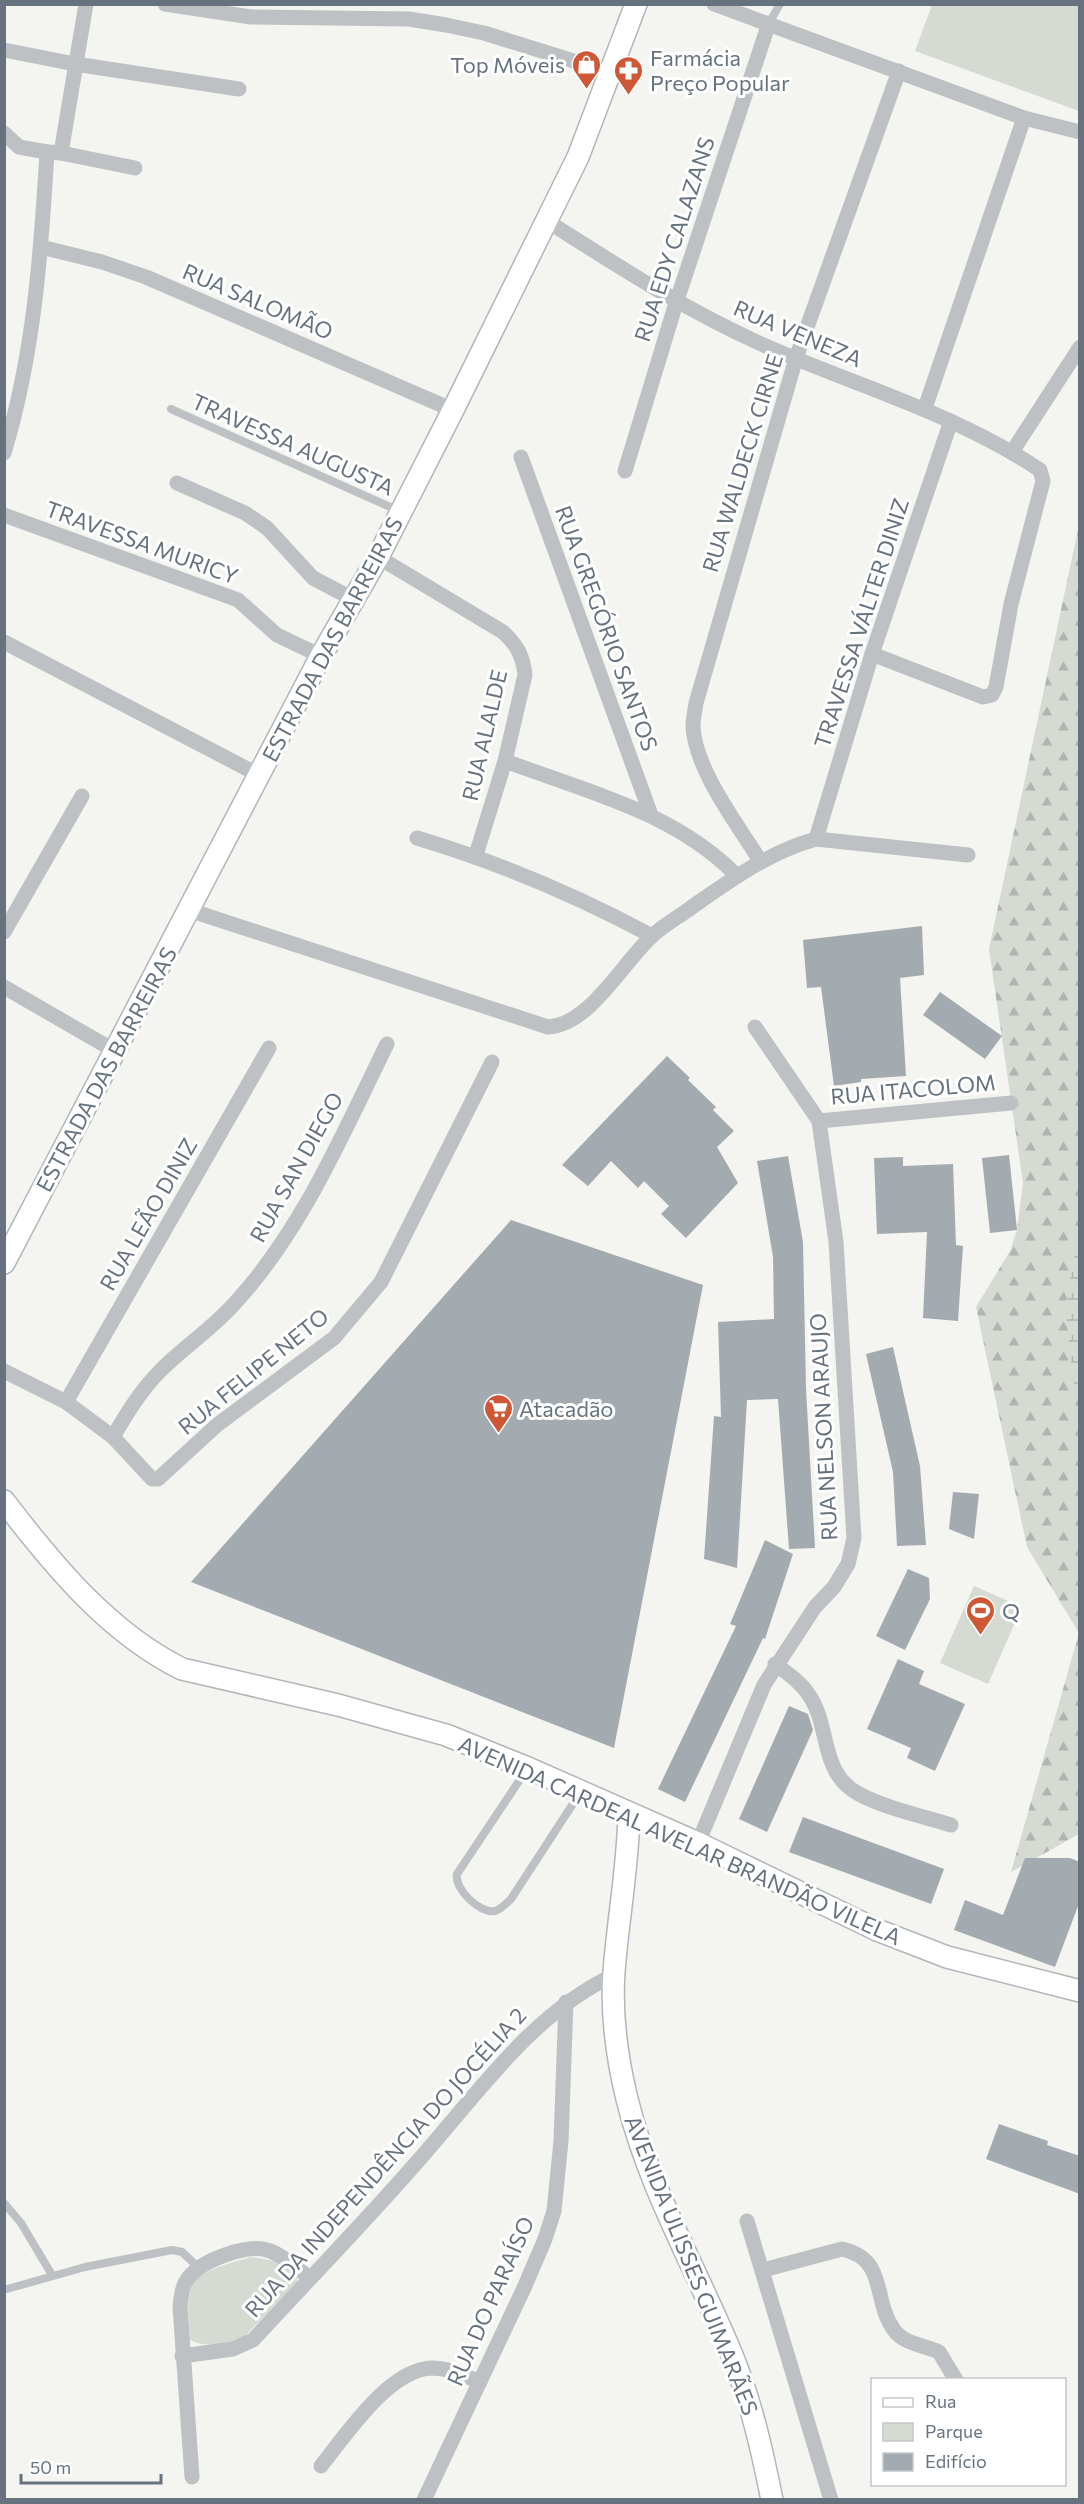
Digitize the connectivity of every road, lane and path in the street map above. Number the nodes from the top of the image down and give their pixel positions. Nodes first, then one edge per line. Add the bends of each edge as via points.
1 (86, 4) edge
2 (165, 4) edge
3 (636, 4) edge
4 (714, 4) edge
5 (780, 4) edge
6 (769, 22) junction
7 (4, 50) edge
8 (75, 64) junction
9 (899, 71) junction
10 (612, 73) junction
11 (239, 88) dead end
12 (1024, 118) junction
13 (1080, 132) edge
14 (4, 134) edge
15 (54, 153) junction
16 (135, 168) dead end
17 (547, 221) junction
18 (41, 247) junction
19 (676, 303) junction
20 (1080, 347) edge
21 (796, 358) junction
22 (925, 408) junction
23 (171, 409) dead end
24 (453, 410) junction
25 (951, 421) junction
26 (1012, 452) junction
27 (4, 453) edge
28 (521, 457) dead end
29 (624, 471) dead end
30 (177, 483) dead end
31 (400, 512) junction
32 (4, 515) edge
33 (378, 556) junction
34 (353, 599) junction
35 (4, 642) edge
36 (872, 654) junction
37 (321, 656) junction
38 (505, 761) junction
39 (259, 775) junction
40 (82, 796) dead end
41 (651, 815) junction
42 (417, 838) dead end
43 (816, 839) junction
44 (476, 855) junction
45 (968, 855) dead end
46 (761, 862) junction
47 (737, 876) junction
48 (189, 910) junction
49 (4, 932) edge
50 (652, 936) junction
51 (4, 987) edge
52 (755, 1026) dead end
53 (387, 1044) dead end
54 (269, 1048) dead end
55 (115, 1051) junction
56 (492, 1062) dead end
57 (1011, 1102) dead end
58 (819, 1120) junction
59 (4, 1263) edge
60 (4, 1371) edge
61 (66, 1402) junction
62 (112, 1437) junction
63 (4, 1501) edge
64 (11, 1515) edge
65 (775, 1664) junction
66 (528, 1768) junction
67 (581, 1792) junction
68 (628, 1814) junction
69 (951, 1825) dead end
70 (698, 1843) junction
71 (614, 1975) junction
72 (1080, 1991) edge
73 (566, 2002) junction
74 (4, 2203) edge
75 (747, 2220) dead end
76 (199, 2268) junction
77 (763, 2270) junction
78 (52, 2275) junction
79 (310, 2278) junction
80 (7, 2289) dead end
81 (182, 2356) junction
82 (955, 2378) edge
83 (480, 2382) junction
84 (321, 2466) dead end
85 (192, 2477) dead end
86 (424, 2499) edge
87 (772, 2499) edge
88 (831, 2499) edge

1 - 8 street
2 - 10 street via 251,17 409,19 484,33
3 - 10 main road, ESTRADA DAS BARREIRAS
4 - 6 street
5 - 6 lane
6 - 9 street
6 - 19 street, RUA EDY CALAZANS
7 - 8 street
8 - 11 street
8 - 15 street
9 - 12 street
9 - 21 street, RUA WALDECK CIRNE
10 - 17 main road, ESTRADA DAS BARREIRAS
12 - 13 street
12 - 22 street
14 - 15 street via 19,147
15 - 16 street
15 - 18 street
17 - 19 street, RUA VENEZA
17 - 24 main road, ESTRADA DAS BARREIRAS
18 - 24 street, RUA SALOMÃO via 146,278
18 - 27 street via 24,381
19 - 21 street, RUA VENEZA
19 - 29 street, RUA EDY CALAZANS
20 - 26 street
21 - 22 street, RUA VENEZA
21 - 46 street, RUA WALDECK CIRNE via 704,671 693,726 698,752 712,781
22 - 25 street, RUA VENEZA
23 - 31 lane, TRAVESSA AUGUSTA
24 - 31 main road, ESTRADA DAS BARREIRAS
25 - 26 street, RUA VENEZA
25 - 36 street, TRAVESSA VÁLTER DINIZ
26 - 36 street, RUA VENEZA via 1040,470 1043,482 992,695 983,697
28 - 41 street, RUA GREGÓRIO SANTOS
30 - 34 street via 252,518 267,528 313,578
31 - 33 main road, ESTRADA DAS BARREIRAS
32 - 37 street, TRAVESSA MURICY via 238,600 277,635
33 - 34 main road, ESTRADA DAS BARREIRAS
33 - 38 street, RUA ALALDE via 514,642 525,675
34 - 37 main road, ESTRADA DAS BARREIRAS
35 - 39 street
36 - 43 street, TRAVESSA VÁLTER DINIZ
37 - 39 main road, ESTRADA DAS BARREIRAS
38 - 41 street
38 - 44 street, RUA ALALDE
39 - 48 main road, ESTRADA DAS BARREIRAS
40 - 49 street
41 - 47 street via 703,845
42 - 44 street
43 - 45 street
43 - 46 street
44 - 50 street via 587,901
46 - 47 street
47 - 50 street
48 - 50 street via 548,1027 562,1026 582,1013
48 - 55 main road, ESTRADA DAS BARREIRAS
51 - 55 street
52 - 58 street, RUA NELSON ARAUJO
53 - 62 street, RUA SAN DIEGO via 306,1205 274,1256 235,1304 161,1370
54 - 61 street, RUA LEÃO DINIZ
55 - 59 main road, ESTRADA DAS BARREIRAS
56 - 62 street, RUA FELIPE NETO via 381,1282 334,1338 218,1425 158,1479 152,1479
57 - 58 street, RUA ITACOLOM
58 - 65 street, RUA NELSON ARAUJO via 836,1242 854,1538 848,1564 834,1587
60 - 61 street, RUA FELIPE NETO
61 - 62 street, RUA FELIPE NETO
63 - 64 main road, AVENIDA CARDEAL AVELAR BRANDÃO VILELA
64 - 66 main road, AVENIDA CARDEAL AVELAR BRANDÃO VILELA via 116,1626 182,1669 446,1735
65 - 69 street via 809,1694 833,1770 845,1784 858,1794
65 - 70 street, RUA NELSON ARAUJO via 754,1705
66 - 67 main road, AVENIDA CARDEAL AVELAR BRANDÃO VILELA
66 - 67 lane via 457,1874 460,1892 488,1911 495,1911 511,1899
67 - 68 main road, AVENIDA CARDEAL AVELAR BRANDÃO VILELA
68 - 70 main road, AVENIDA CARDEAL AVELAR BRANDÃO VILELA
68 - 71 main road, AVENIDA ULISSES GUIMARÃES
70 - 72 main road, AVENIDA CARDEAL AVELAR BRANDÃO VILELA via 877,1930 947,1957
71 - 73 street, RUA DA INDEPENDÊNCIA DO JOCÉLIA 2
71 - 87 main road, AVENIDA ULISSES GUIMARÃES via 615,2029 630,2110 650,2170 740,2376
73 - 79 street, RUA DA INDEPENDÊNCIA DO JOCÉLIA 2 via 532,2032
73 - 83 street, RUA DO PARAÍSO via 554,2211
74 - 78 lane via 21,2223
75 - 77 street
76 - 78 lane via 190,2257 172,2250
76 - 79 street via 240,2251 266,2250
76 - 81 street via 184,2286 180,2307
77 - 82 street via 842,2249 855,2252 874,2273 894,2330 907,2342 939,2352
77 - 88 street
78 - 80 lane
79 - 81 street, RUA DA INDEPENDÊNCIA DO JOCÉLIA 2 via 243,2347
81 - 85 street
83 - 84 street via 450,2369 430,2368 409,2374 369,2408
83 - 86 street, RUA DO PARAÍSO

